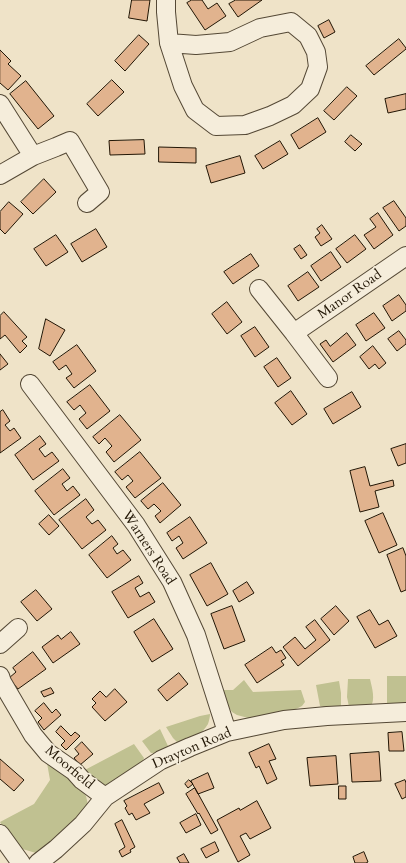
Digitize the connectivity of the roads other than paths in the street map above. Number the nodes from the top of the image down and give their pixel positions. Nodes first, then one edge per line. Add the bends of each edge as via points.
1 (166, 0) edge
2 (169, 43) junction
3 (0, 104) edge
4 (33, 156) junction
5 (0, 175) edge
6 (87, 203) dead end
7 (406, 256) edge
8 (258, 289) dead end
9 (294, 333) junction
10 (328, 378) dead end
11 (30, 384) dead end
12 (18, 628) dead end
13 (0, 644) edge
14 (0, 676) edge
15 (406, 712) edge
16 (227, 732) junction
17 (104, 797) junction
18 (0, 834) edge
19 (21, 863) edge
20 (38, 863) edge

1 - 2 street
2 - 2 street via 183,86 195,110 216,126 245,125 293,105 310,89 318,67 316,52 308,36 291,22 260,28 230,42 196,45
3 - 4 street
4 - 5 street
4 - 6 street via 70,141 100,192
7 - 9 street, Manor Road
8 - 9 street
9 - 10 street
11 - 16 street, Warners Road via 136,526 172,582 196,635
12 - 13 street
14 - 17 street, Moorfield via 33,735 48,753
15 - 16 street, Drayton Road via 284,720
16 - 17 street, Drayton Road via 161,760
17 - 20 street, Drayton Road via 83,824
18 - 19 street

